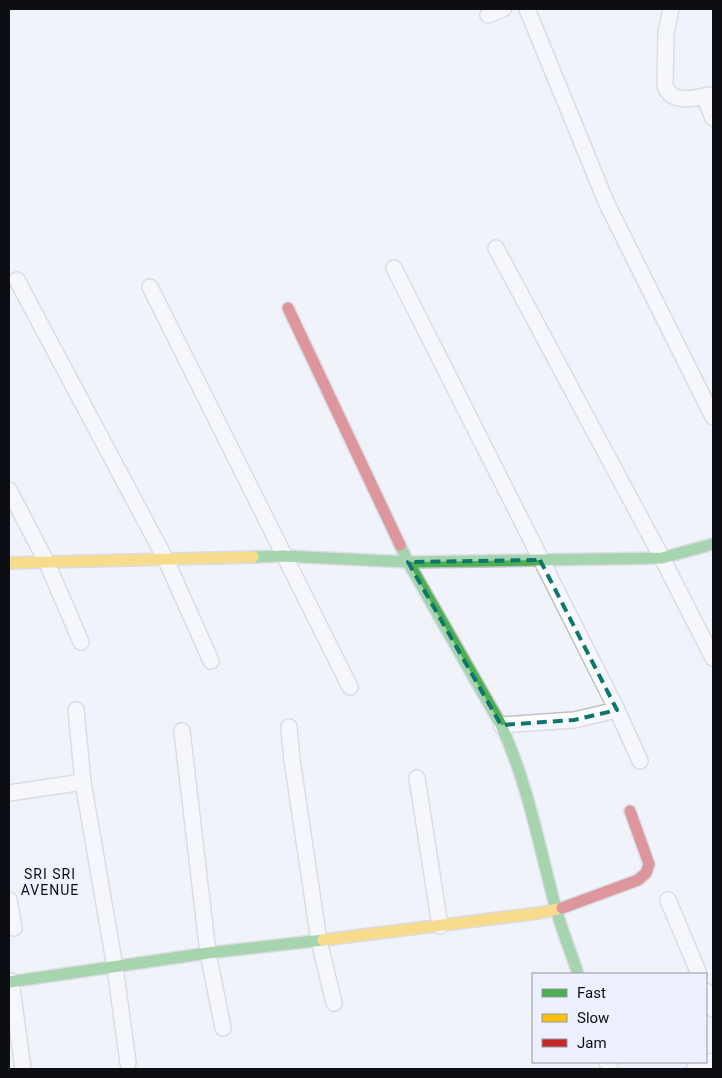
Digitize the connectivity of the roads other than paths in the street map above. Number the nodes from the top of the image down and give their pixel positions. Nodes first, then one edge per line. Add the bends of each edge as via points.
1 (503, 9) edge
2 (527, 9) edge
3 (671, 9) edge
4 (488, 15) dead end
5 (709, 96) edge
6 (713, 118) edge
7 (496, 248) dead end
8 (394, 268) dead end
9 (16, 280) dead end
10 (150, 287) dead end
11 (288, 308) dead end
12 (713, 417) edge
13 (9, 490) edge
14 (713, 544) edge
15 (284, 556) junction
16 (662, 558) junction
17 (166, 560) junction
18 (540, 560) junction
19 (408, 562) junction
20 (9, 563) edge
21 (47, 563) junction
22 (81, 642) dead end
23 (713, 658) edge
24 (211, 661) dead end
25 (350, 687) dead end
26 (76, 710) dead end
27 (617, 710) junction
28 (501, 725) junction
29 (288, 727) dead end
30 (182, 731) dead end
31 (640, 761) dead end
32 (417, 778) dead end
33 (83, 782) junction
34 (9, 793) edge
35 (630, 811) dead end
36 (9, 900) edge
37 (668, 900) dead end
38 (556, 910) junction
39 (440, 926) junction
40 (14, 928) dead end
41 (319, 941) junction
42 (208, 953) junction
43 (115, 967) junction
44 (578, 973) edge
45 (699, 973) edge
46 (10, 981) edge
47 (707, 994) edge
48 (334, 1003) dead end
49 (713, 1009) edge
50 (223, 1028) dead end
51 (128, 1063) dead end
52 (707, 1063) edge
53 (23, 1069) edge
54 (694, 1069) edge

1 - 4 street
2 - 12 street via 607,204
3 - 5 street via 666,33 665,86 668,93 675,98
5 - 6 street
7 - 16 street
8 - 18 street
9 - 17 street
10 - 15 street
11 - 19 street
13 - 21 street
14 - 16 street
15 - 17 street
15 - 19 street
15 - 25 street
16 - 18 street
16 - 23 street
17 - 21 street
17 - 24 street
18 - 19 street
18 - 27 street
19 - 28 street
20 - 21 street
21 - 22 street
26 - 33 street
27 - 28 street via 574,720
27 - 31 street
28 - 38 street via 512,746 535,819
29 - 41 street
30 - 42 street
32 - 39 street
33 - 34 street
33 - 43 street
35 - 38 street via 648,864 647,873 635,881
36 - 40 street
37 - 45 street
38 - 39 street
38 - 44 street
39 - 41 street
41 - 42 street
41 - 48 street
42 - 43 street
42 - 50 street
43 - 46 street
43 - 51 street
46 - 53 street
47 - 49 street
52 - 54 street

